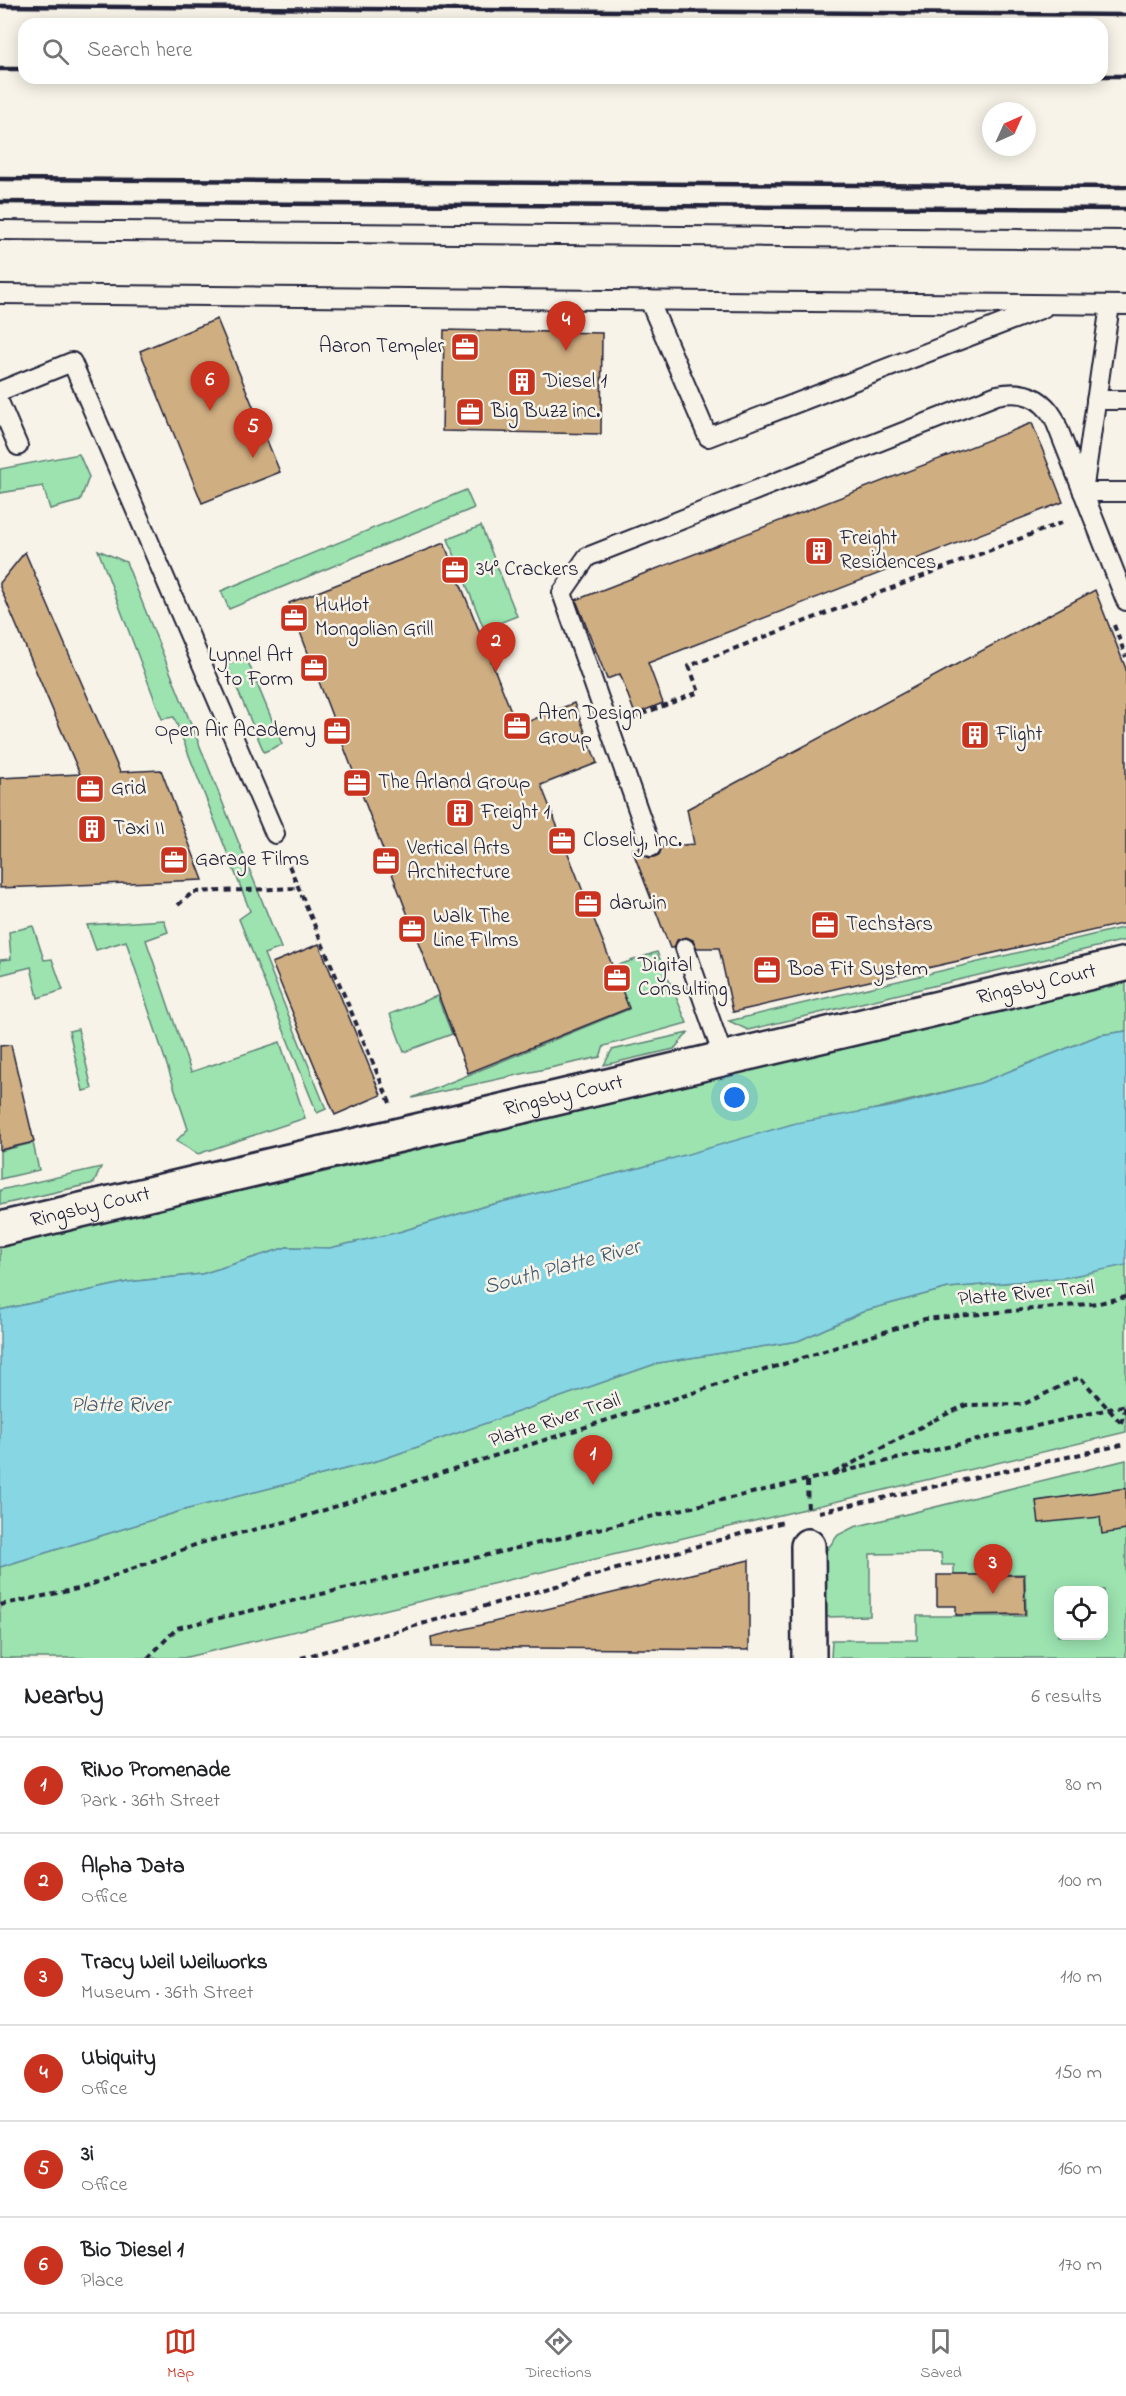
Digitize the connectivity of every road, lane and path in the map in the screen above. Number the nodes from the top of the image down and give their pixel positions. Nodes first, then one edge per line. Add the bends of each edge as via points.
1 (0, 230) edge
2 (1126, 240) edge
3 (0, 294) edge
4 (649, 300) junction
5 (1054, 304) junction
6 (1118, 305) edge
7 (0, 391) edge
8 (1096, 400) junction
9 (1126, 400) edge
10 (0, 404) edge
11 (18, 446) dead end
12 (1083, 492) junction
13 (1126, 492) edge
14 (1074, 518) dead end
15 (1119, 564) edge
16 (1126, 601) edge
17 (609, 727) junction
18 (275, 834) joint
19 (651, 847) dead end
20 (298, 888) junction
21 (178, 905) dead end
22 (685, 948) dead end
23 (1126, 964) edge
24 (724, 1059) junction
25 (404, 1134) junction
26 (0, 1229) edge
27 (1126, 1297) edge
28 (1126, 1406) edge
29 (1126, 1444) edge
30 (829, 1475) junction
31 (785, 1521) dead end
32 (808, 1530) joint
33 (0, 1605) edge
34 (148, 1658) edge
35 (301, 1658) edge
36 (809, 1658) edge

1 - 2 lane
3 - 4 lane
4 - 5 lane
4 - 5 lane via 708,437
5 - 6 lane
6 - 8 lane
7 - 18 lane via 72,362
8 - 9 lane
8 - 12 lane
10 - 11 lane
12 - 13 lane
12 - 15 lane
12 - 17 lane via 1049,410 1027,394 1011,392 587,557 562,593
14 - 17 path via 689,666 699,692
15 - 16 lane
17 - 19 lane
18 - 20 path
20 - 21 path via 193,892
20 - 25 path
22 - 24 lane
23 - 24 street, Ringsby Court
24 - 25 street, Ringsby Court
25 - 26 street, Ringsby Court
27 - 33 path, Platte River Trail via 1099,1303 925,1318 293,1520 200,1543 82,1588
28 - 30 path
28 - 30 path, bridge via 1121,1423 1080,1377 1024,1404 966,1405
29 - 32 path
30 - 34 path via 177,1628
31 - 35 path
32 - 36 street

